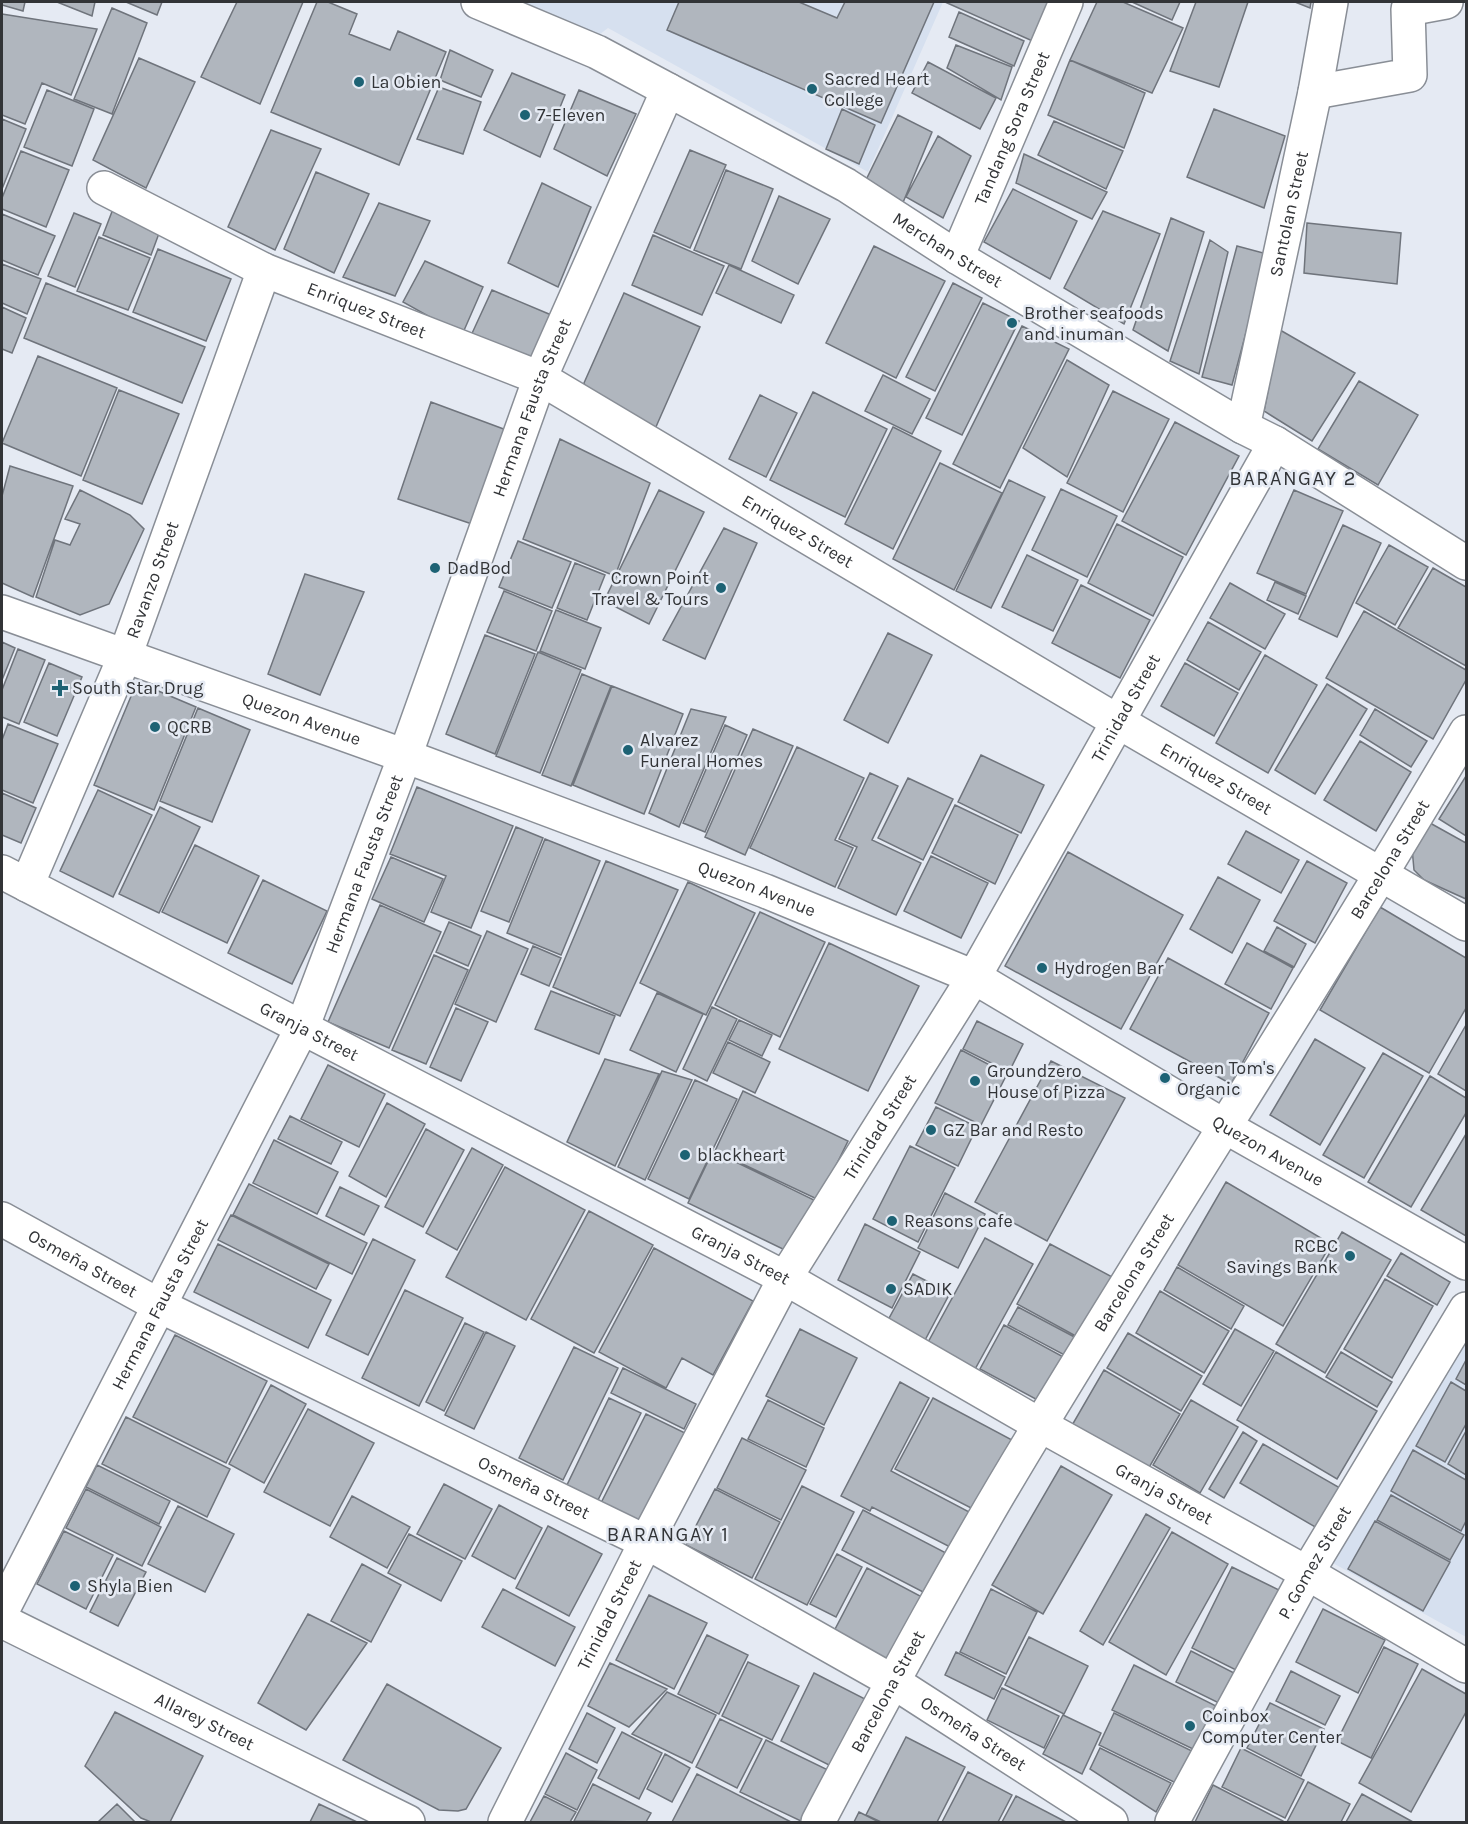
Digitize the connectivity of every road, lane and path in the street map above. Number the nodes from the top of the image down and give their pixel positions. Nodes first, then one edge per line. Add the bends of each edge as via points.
1 (478, 2) edge
2 (1066, 2) edge
3 (1331, 2) edge
4 (1446, 2) edge
5 (668, 90) junction
6 (1315, 92) junction
7 (104, 188) dead end
8 (957, 257) junction
9 (264, 270) junction
10 (540, 378) junction
11 (1243, 427) junction
12 (1275, 443) junction
13 (1467, 563) edge
14 (2, 612) edge
15 (125, 656) junction
16 (1117, 721) junction
17 (1467, 732) edge
18 (405, 756) junction
19 (1382, 875) junction
20 (14, 878) edge
21 (1467, 924) edge
22 (974, 977) junction
23 (302, 1028) junction
24 (1224, 1126) junction
25 (2, 1219) edge
26 (1467, 1263) edge
27 (785, 1278) junction
28 (160, 1306) junction
29 (1467, 1309) edge
30 (1040, 1425) junction
31 (646, 1542) junction
32 (1307, 1573) junction
33 (2, 1611) edge
34 (2, 1621) edge
35 (1467, 1666) edge
36 (892, 1681) junction
37 (408, 1822) edge
38 (505, 1822) edge
39 (818, 1822) edge
40 (1111, 1822) edge
41 (1172, 1822) edge

1 - 5 street, Merchan Street via 597,52
2 - 8 street, Tandang Sora Street
3 - 6 street, Santolan Street
4 - 6 street via 1408,9 1410,75
5 - 8 street, Merchan Street via 846,185
5 - 10 street, Hermana Fausta Street
6 - 11 street, Santolan Street
7 - 9 street, Enriquez Street
8 - 11 street, Merchan Street
9 - 10 street, Enriquez Street
9 - 15 street, Ravanzo Street
10 - 16 street, Enriquez Street
10 - 18 street, Hermana Fausta Street
11 - 12 street, Merchan Street
12 - 13 street, Merchan Street
12 - 16 street, Trinidad Street
14 - 15 street, Quezon Avenue
15 - 18 street, Quezon Avenue
15 - 20 street, Ravanzo Street
16 - 19 street, Enriquez Street
16 - 22 street, Trinidad Street
17 - 19 street, Barcelona Street
18 - 22 street, Quezon Avenue via 765,891
18 - 23 street, Hermana Fausta Street
19 - 21 street, Enriquez Street
19 - 24 street, Barcelona Street
20 - 23 street, Granja Street
22 - 24 street, Quezon Avenue
22 - 27 street, Trinidad Street
23 - 27 street, Granja Street
23 - 28 street, Hermana Fausta Street
24 - 26 street, Quezon Avenue
24 - 30 street, Barcelona Street
25 - 28 street, Osmeña Street
27 - 30 street, Granja Street
27 - 31 street, Trinidad Street
28 - 31 street, Osmeña Street
28 - 33 street, Hermana Fausta Street
29 - 32 street, P. Gomez Street
30 - 32 street, Granja Street
30 - 36 street, Barcelona Street
31 - 36 street, Osmeña Street
31 - 38 street, Trinidad Street
32 - 35 street, Granja Street
32 - 41 street, P. Gomez Street
34 - 37 street, Allarey Street
36 - 39 street, Barcelona Street
36 - 40 street, Osmeña Street

